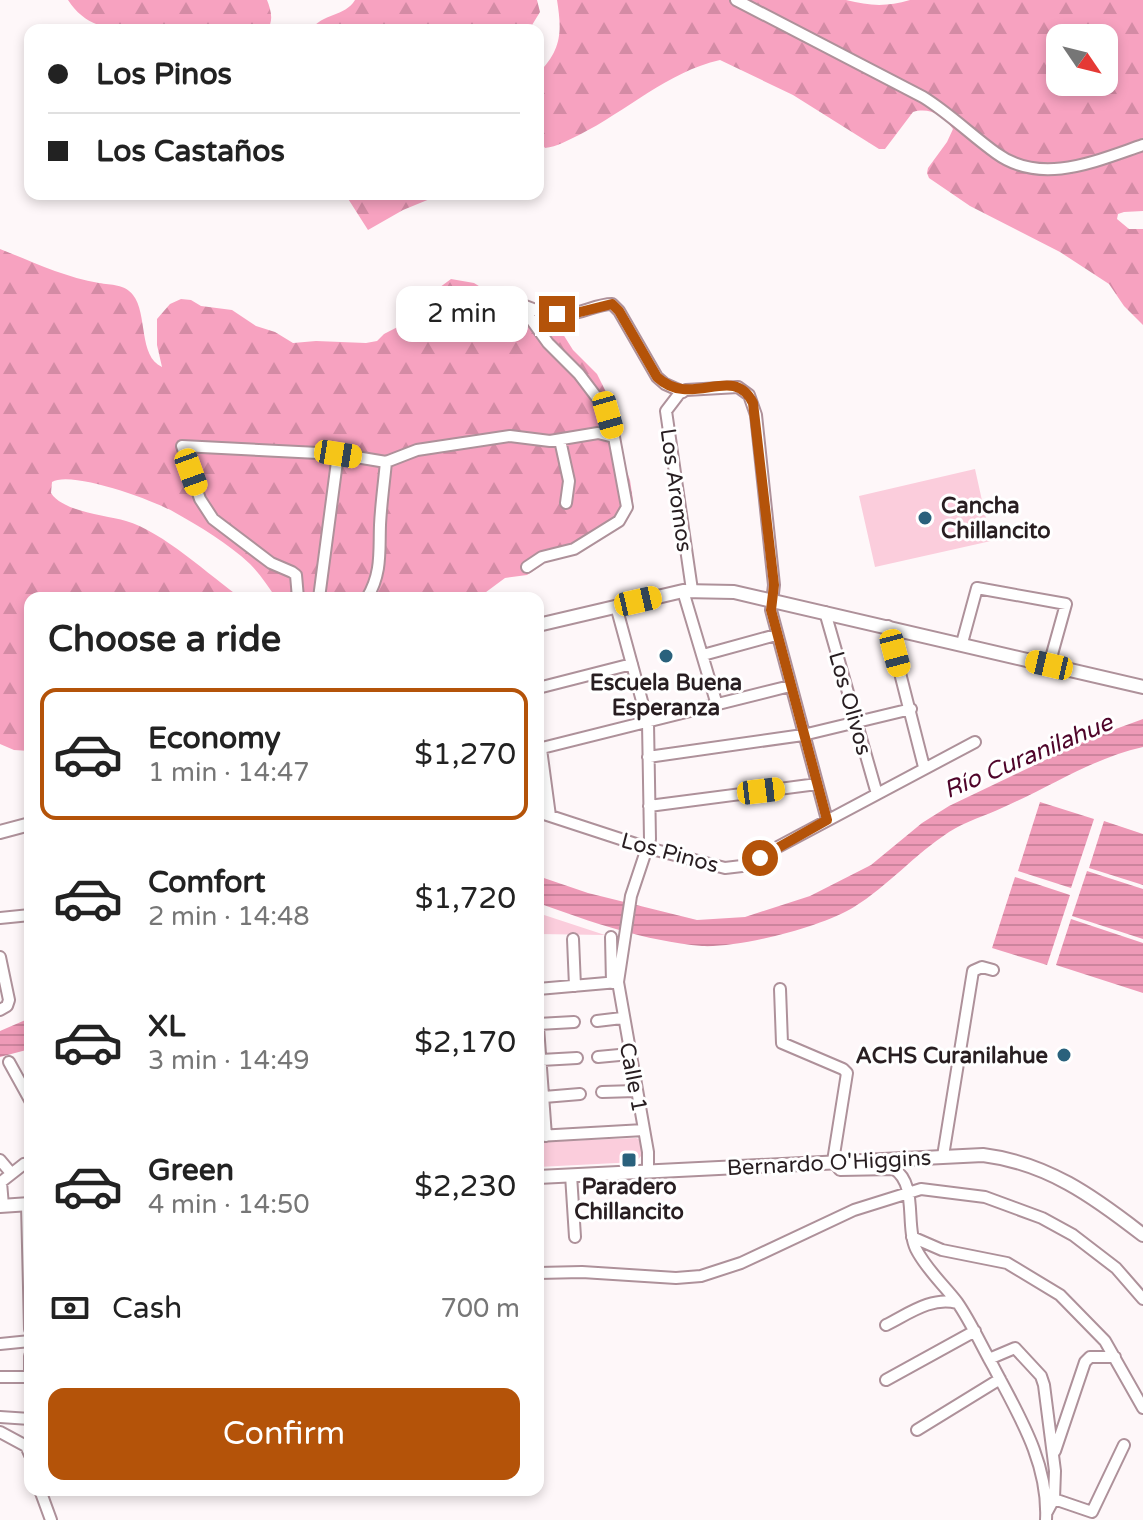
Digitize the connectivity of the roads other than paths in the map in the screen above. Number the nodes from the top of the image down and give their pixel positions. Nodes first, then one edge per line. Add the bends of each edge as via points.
1 (736, 0) edge
2 (1143, 145) edge
3 (502, 296) dead end
4 (520, 304) junction
5 (681, 393) junction
6 (614, 437) junction
7 (560, 440) junction
8 (338, 454) junction
9 (386, 462) junction
10 (566, 503) dead end
11 (527, 567) dead end
12 (687, 591) junction
13 (297, 592) edge
14 (320, 592) edge
15 (371, 592) edge
16 (773, 599) junction
17 (616, 606) junction
18 (825, 612) junction
19 (544, 624) edge
20 (888, 626) junction
21 (776, 635) junction
22 (962, 643) junction
23 (703, 655) junction
24 (632, 664) junction
25 (1049, 665) junction
26 (544, 686) edge
27 (790, 686) junction
28 (1143, 687) edge
29 (717, 705) junction
30 (911, 709) junction
31 (857, 722) junction
32 (648, 723) junction
33 (803, 735) junction
34 (975, 742) dead end
35 (544, 748) edge
36 (648, 757) junction
37 (924, 767) junction
38 (544, 776) edge
39 (817, 784) junction
40 (877, 794) junction
41 (649, 806) junction
42 (544, 814) edge
43 (550, 816) junction
44 (827, 820) junction
45 (24, 826) edge
46 (0, 832) edge
47 (648, 848) junction
48 (24, 916) edge
49 (0, 918) edge
50 (611, 937) dead end
51 (573, 939) dead end
52 (0, 957) edge
53 (993, 970) dead end
54 (615, 983) junction
55 (575, 986) junction
56 (544, 989) edge
57 (780, 989) dead end
58 (0, 1010) edge
59 (622, 1018) junction
60 (597, 1021) dead end
61 (574, 1022) dead end
62 (544, 1024) edge
63 (630, 1054) junction
64 (598, 1057) dead end
65 (577, 1058) dead end
66 (544, 1060) edge
67 (9, 1062) dead end
68 (24, 1089) edge
69 (636, 1091) junction
70 (602, 1092) dead end
71 (580, 1094) dead end
72 (544, 1097) edge
73 (644, 1130) junction
74 (544, 1136) edge
75 (943, 1156) junction
76 (0, 1160) edge
77 (833, 1161) junction
78 (24, 1165) edge
79 (648, 1171) junction
80 (11, 1173) junction
81 (571, 1175) junction
82 (544, 1177) edge
83 (908, 1195) junction
84 (24, 1204) edge
85 (2, 1206) edge
86 (1107, 1208) junction
87 (1143, 1235) edge
88 (575, 1237) dead end
89 (912, 1237) junction
90 (1143, 1246) edge
91 (544, 1273) edge
92 (1143, 1299) edge
93 (957, 1303) junction
94 (886, 1325) dead end
95 (975, 1331) junction
96 (24, 1342) edge
97 (0, 1344) edge
98 (1115, 1357) junction
99 (989, 1359) junction
100 (0, 1377) edge
101 (24, 1377) edge
102 (1000, 1379) junction
103 (886, 1380) dead end
104 (1143, 1408) edge
105 (0, 1417) edge
106 (24, 1419) edge
107 (917, 1430) dead end
108 (0, 1432) edge
109 (24, 1445) edge
110 (1124, 1445) dead end
111 (1054, 1452) junction
112 (42, 1496) edge
113 (1054, 1499) junction
114 (1046, 1516) edge
115 (51, 1520) edge

1 - 2 street via 923,97 995,152 1023,166 1069,168
3 - 4 street
4 - 5 street via 568,315 612,304 657,377
4 - 6 street via 604,407
5 - 12 street, Los Aromos via 666,411 666,421
5 - 16 street via 729,385 753,403
6 - 7 street via 598,433
6 - 11 street via 624,515 574,549
7 - 9 street via 510,436 417,450
7 - 10 street via 569,481
8 - 9 street
8 - 13 street via 182,446 200,499 213,519 271,563 296,575
8 - 14 street
9 - 15 street via 379,569
12 - 16 main road via 720,590
12 - 17 main road
12 - 23 street, Los Aromos
16 - 18 main road
16 - 21 street
17 - 19 main road
17 - 24 street
18 - 20 main road
18 - 31 street, Los Olivos
20 - 22 main road
20 - 30 street
21 - 23 street
21 - 27 street
22 - 25 main road
22 - 25 street via 977,588 1066,604
23 - 29 street, Los Aromos
24 - 26 street
24 - 32 street
25 - 28 main road
27 - 29 street
27 - 33 street
29 - 32 street
30 - 31 street
30 - 37 street
31 - 33 street
31 - 40 street, Los Olivos
32 - 35 street
32 - 36 street
33 - 36 street
33 - 39 street
34 - 37 street, Los Pinos
36 - 41 street
37 - 40 street, Los Pinos
38 - 43 street
39 - 41 street
39 - 44 street
40 - 44 street, Los Pinos
41 - 47 street
42 - 43 street, Los Pinos
43 - 47 street, Los Pinos
44 - 47 street, Los Pinos via 742,866 725,868
45 - 46 main road
47 - 54 street via 631,896
48 - 49 street
50 - 54 street
51 - 55 street
52 - 58 street via 9,1000
53 - 75 street via 973,971
54 - 55 street
54 - 59 street, Calle 1
55 - 56 street
57 - 77 street via 782,1043 847,1073
59 - 60 street
59 - 63 street, Calle 1
61 - 62 street
63 - 64 street
63 - 69 street, Calle 1
65 - 66 street
67 - 68 street
69 - 70 street
69 - 73 street, Calle 1
71 - 72 street
73 - 74 street
73 - 79 street, Calle 1
75 - 77 main road, Bernardo O'Higgins
75 - 86 main road, Bernardo O'Higgins via 983,1155 1032,1166 1065,1179
76 - 80 street
77 - 79 main road, Bernardo O'Higgins
77 - 83 street via 840,1170 896,1169
78 - 80 street
79 - 81 main road, Bernardo O'Higgins
80 - 85 street via 1,1182
81 - 82 main road, Bernardo O'Higgins
81 - 88 street
83 - 89 street
83 - 91 street via 854,1210 701,1276
83 - 92 street via 921,1189 958,1192 1042,1218 1116,1268
84 - 85 main road
86 - 87 main road, Bernardo O'Higgins
86 - 90 main road, Bernardo O'Higgins
89 - 93 street via 922,1259
89 - 98 street via 942,1250 1007,1263 1060,1295
93 - 94 street via 933,1302
93 - 95 street
95 - 99 street
95 - 103 street
96 - 97 street
98 - 104 street
98 - 111 street via 1090,1357 1085,1362
99 - 102 street
99 - 111 street via 1015,1348 1041,1376
100 - 101 street
102 - 107 street
102 - 114 street via 1033,1444
105 - 106 street
108 - 109 street
110 - 113 street via 1092,1512
111 - 113 street
112 - 115 street
113 - 114 street

